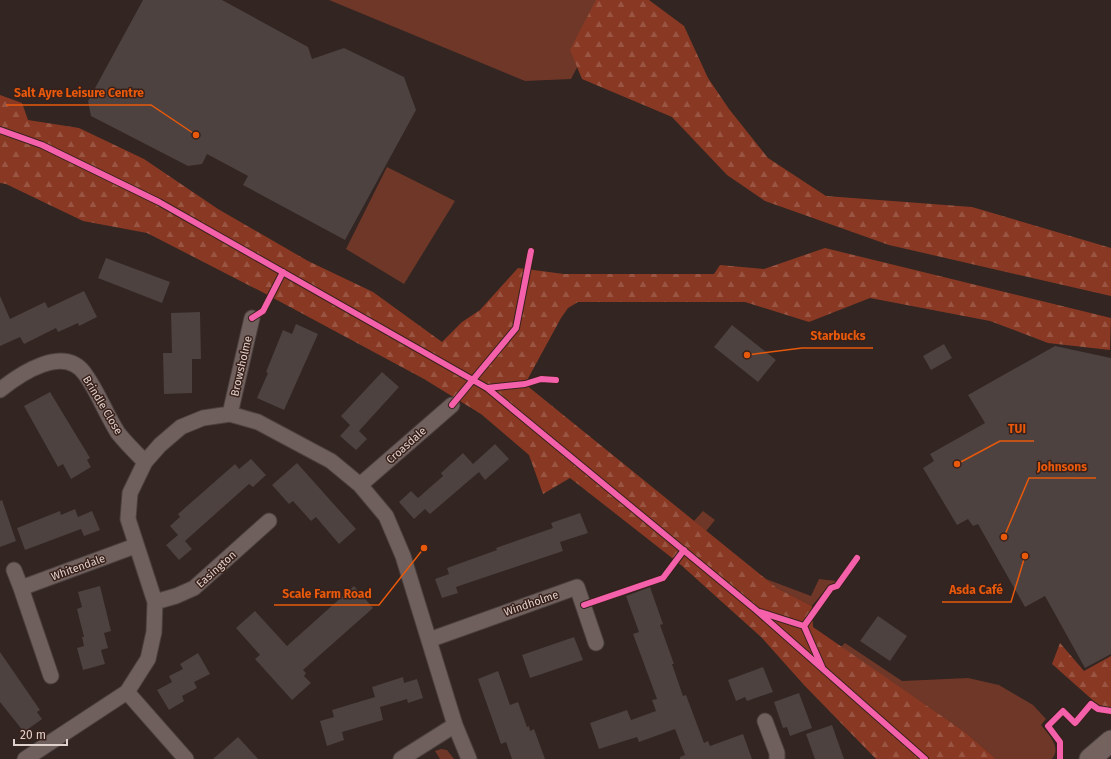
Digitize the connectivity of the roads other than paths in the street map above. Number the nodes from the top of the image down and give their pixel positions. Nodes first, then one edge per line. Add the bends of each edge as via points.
1 (252, 318) dead end
2 (5, 386) edge
3 (452, 405) dead end
4 (230, 414) junction
5 (144, 462) junction
6 (360, 486) junction
7 (270, 521) dead end
8 (135, 546) junction
9 (14, 570) dead end
10 (21, 588) junction
11 (155, 602) junction
12 (429, 640) junction
13 (596, 643) dead end
14 (51, 676) dead end
15 (127, 692) junction
16 (765, 721) dead end
17 (455, 725) junction
18 (1111, 741) edge
19 (25, 759) edge
20 (186, 759) edge
21 (401, 759) edge
22 (469, 759) edge
23 (777, 759) edge
24 (1090, 759) edge

1 - 4 street, Browsholme
2 - 5 street, Brindle Close via 37,366 58,360 74,364 84,373 118,432
3 - 6 street, Croasdale
4 - 5 street via 203,418 181,427 160,444
4 - 6 street via 258,422 293,439 331,461
5 - 8 street via 130,493 128,519
6 - 12 street via 386,516 403,556
7 - 11 street, Easington via 194,588
8 - 10 street, Whitendale
8 - 11 street
9 - 10 street
10 - 14 street
11 - 15 street via 154,632 148,659
12 - 13 street, Windholme via 578,587
12 - 17 street
15 - 19 street
15 - 20 street
16 - 23 street
17 - 21 street
17 - 22 street
18 - 24 main road

